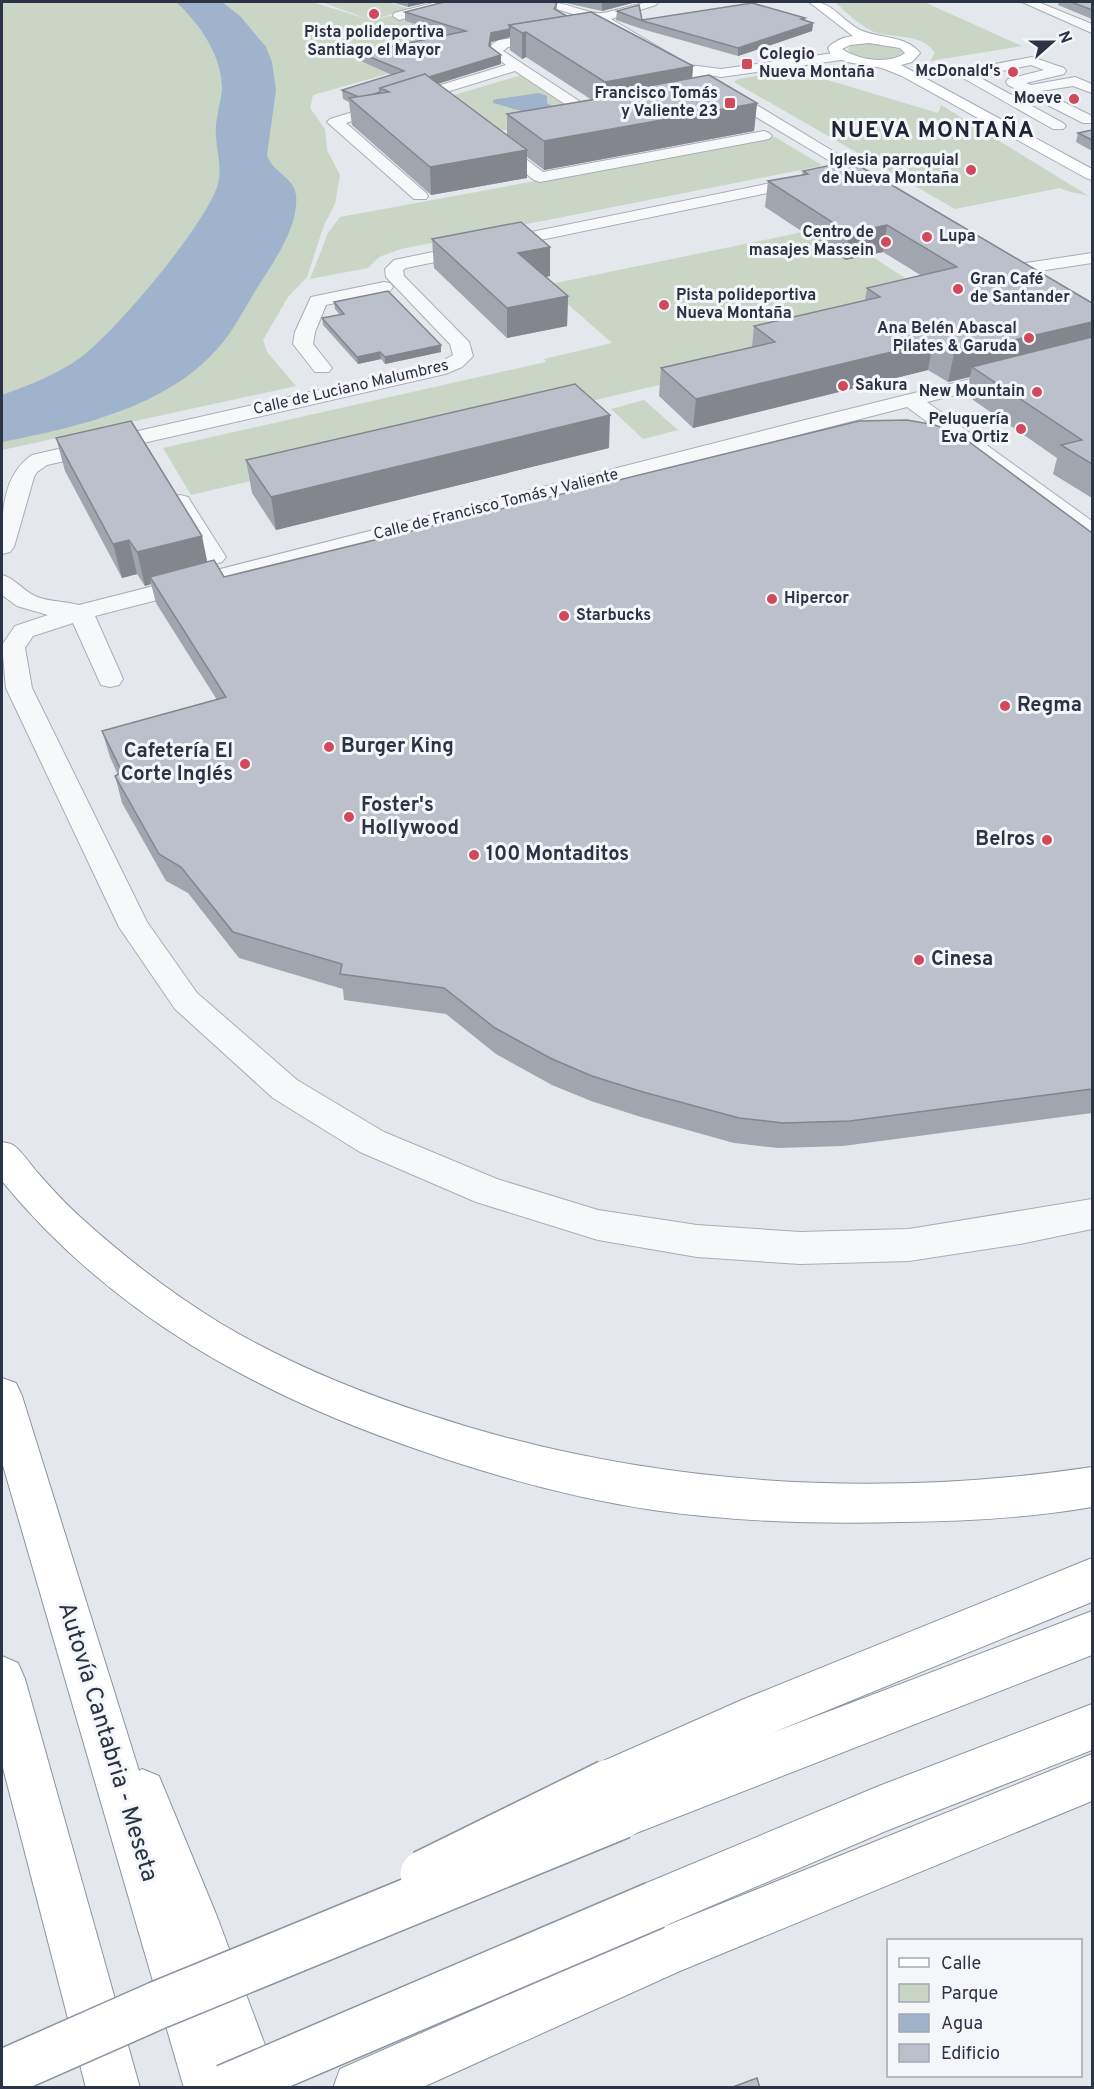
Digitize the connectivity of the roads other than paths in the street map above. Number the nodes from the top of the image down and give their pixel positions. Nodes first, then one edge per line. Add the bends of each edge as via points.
1 (449, 2) edge
2 (548, 2) edge
3 (652, 2) edge
4 (800, 2) edge
5 (815, 2) edge
6 (1028, 2) edge
7 (399, 16) dead end
8 (600, 18) junction
9 (615, 27) junction
10 (1092, 29) edge
11 (591, 30) edge
12 (571, 33) edge
13 (870, 39) junction
14 (847, 41) junction
15 (841, 56) junction
16 (905, 60) junction
17 (883, 63) junction
18 (516, 66) junction
19 (712, 87) junction
20 (1026, 89) junction
21 (1092, 89) edge
22 (429, 93) junction
23 (998, 93) junction
24 (970, 98) junction
25 (446, 105) edge
26 (1090, 120) edge
27 (579, 121) edge
28 (1058, 126) junction
29 (1030, 131) junction
30 (510, 133) edge
31 (764, 136) dead end
32 (1092, 164) edge
33 (855, 170) junction
34 (1092, 176) edge
35 (896, 193) edge
36 (420, 196) edge
37 (1092, 258) edge
38 (1054, 285) edge
39 (384, 287) dead end
40 (1092, 354) edge
41 (322, 368) dead end
42 (911, 400) junction
43 (141, 436) junction
44 (153, 456) edge
45 (170, 484) edge
46 (1092, 531) edge
47 (2, 547) edge
48 (214, 557) dead end
49 (2, 582) edge
50 (81, 612) junction
51 (110, 679) dead end
52 (10, 684) edge
53 (2, 1156) edge
54 (1092, 1214) edge
55 (2, 1396) edge
56 (1092, 1487) edge
57 (1092, 1580) edge
58 (60, 1588) junction
59 (1092, 1633) edge
60 (4, 1688) edge
61 (1092, 1727) edge
62 (1092, 1778) edge
63 (615, 1799) junction
64 (660, 1929) junction
65 (2, 2074) edge
66 (94, 2088) edge
67 (113, 2088) edge
68 (211, 2088) edge
69 (226, 2088) edge
70 (255, 2088) edge
71 (359, 2088) edge

1 - 7 street
2 - 8 street
3 - 8 street
4 - 14 main road
5 - 13 main road via 852,31
6 - 10 street
8 - 9 street
9 - 11 street
9 - 19 street
12 - 18 street via 497,47 496,52
13 - 14 main road
13 - 16 main road via 904,45 913,52
14 - 15 main road via 835,48
15 - 17 main road
15 - 19 street
16 - 17 main road
16 - 24 main road
17 - 34 main road
18 - 22 street
18 - 27 street via 600,116
19 - 33 street
20 - 21 street via 1075,81
20 - 23 street
20 - 23 street via 1013,82 1059,71 1032,61 963,74
20 - 26 street
22 - 25 street
22 - 36 street via 335,122
23 - 24 street
23 - 28 street
24 - 29 main road
26 - 28 street
28 - 29 street
29 - 32 main road
30 - 31 street via 483,134 540,177
33 - 35 street
33 - 43 street, Calle de Luciano Malumbres via 404,262 394,269 395,277 459,342 463,356 455,363
37 - 38 street via 1019,264
39 - 41 street via 318,300 303,344
40 - 42 street, Calle de Francisco Tomás y Valiente
42 - 46 street
42 - 50 street, Calle de Francisco Tomás y Valiente
43 - 44 street
43 - 47 street, Calle de Luciano Malumbres via 52,456 32,465 22,477
45 - 48 street
49 - 50 street via 14,596 37,606
50 - 51 street
50 - 52 street, Calle de Francisco Tomás y Valiente via 24,631 17,638 12,648
52 - 54 street via 134,927 186,1001 285,1089 372,1142 489,1191 597,1226 698,1241 800,1248 909,1245
53 - 56 main road via 30,1192 116,1271 211,1337 285,1378 366,1413 474,1450 626,1486 771,1501 937,1502
55 - 58 main road, Autovía Cantabria - Meseta
57 - 63 main road via 760,1715
58 - 68 main road, Autovía Cantabria - Meseta
58 - 70 main road via 191,1914
59 - 63 main road
60 - 66 main road
60 - 67 main road
61 - 64 main road via 879,1810
62 - 64 main road
63 - 65 main road, bridge
64 - 69 main road, bridge
64 - 71 main road

